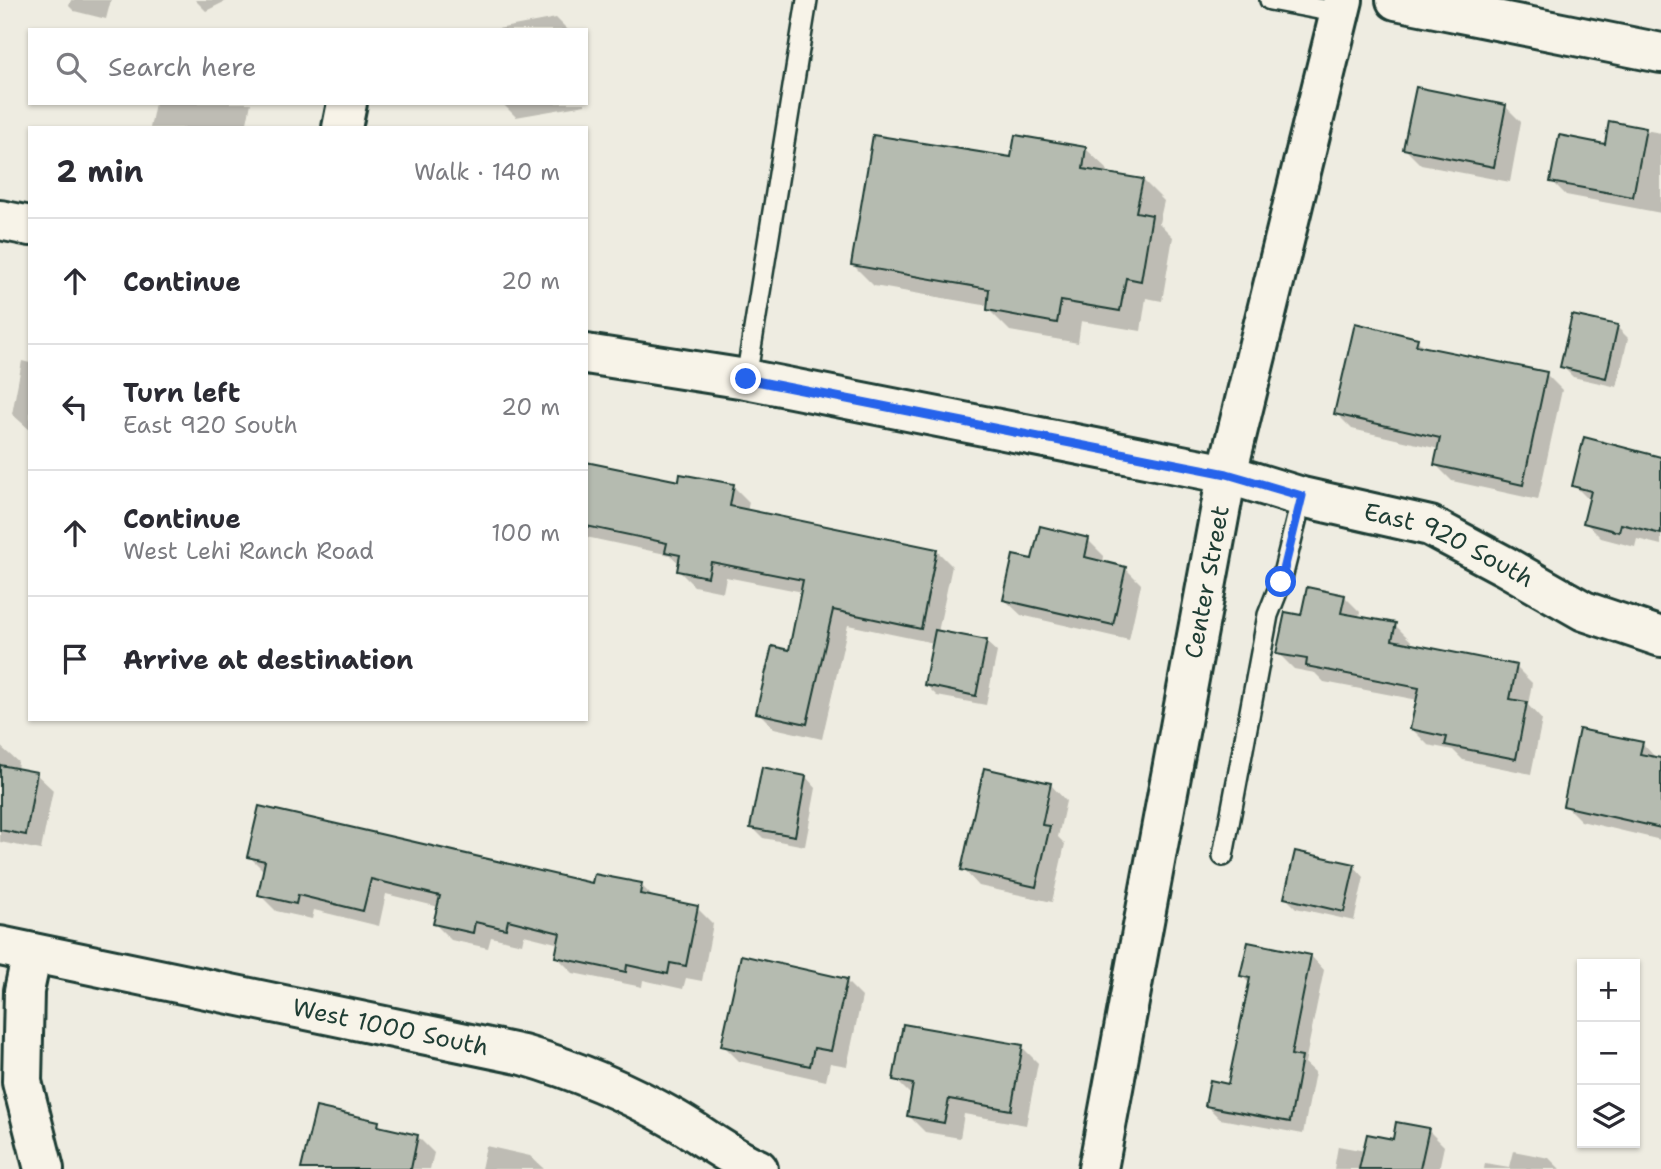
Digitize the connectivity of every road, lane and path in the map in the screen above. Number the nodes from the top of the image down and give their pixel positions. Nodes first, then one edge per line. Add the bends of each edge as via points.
1 (807, 0) edge
2 (1270, 0) edge
3 (1396, 0) edge
4 (1341, 6) edge
5 (1661, 53) edge
6 (347, 105) edge
7 (342, 126) edge
8 (0, 220) edge
9 (28, 226) edge
10 (588, 354) edge
11 (746, 379) junction
12 (1227, 474) junction
13 (1302, 496) junction
14 (1661, 637) edge
15 (1223, 856) dead end
16 (16, 950) edge
17 (44, 1169) edge
18 (758, 1169) edge
19 (1098, 1169) edge

1 - 11 lane
2 - 4 lane
3 - 5 street
4 - 12 street, Center Street
6 - 7 street
8 - 9 street
10 - 11 street, East 920 South
11 - 12 street, East 920 South
12 - 13 street, East 920 South
12 - 19 street, Center Street
13 - 14 street, East 920 South via 1430,526 1584,611
13 - 15 lane via 1268,615
16 - 17 street via 24,991 22,1082
16 - 18 street, West 1000 South via 567,1067 615,1087

